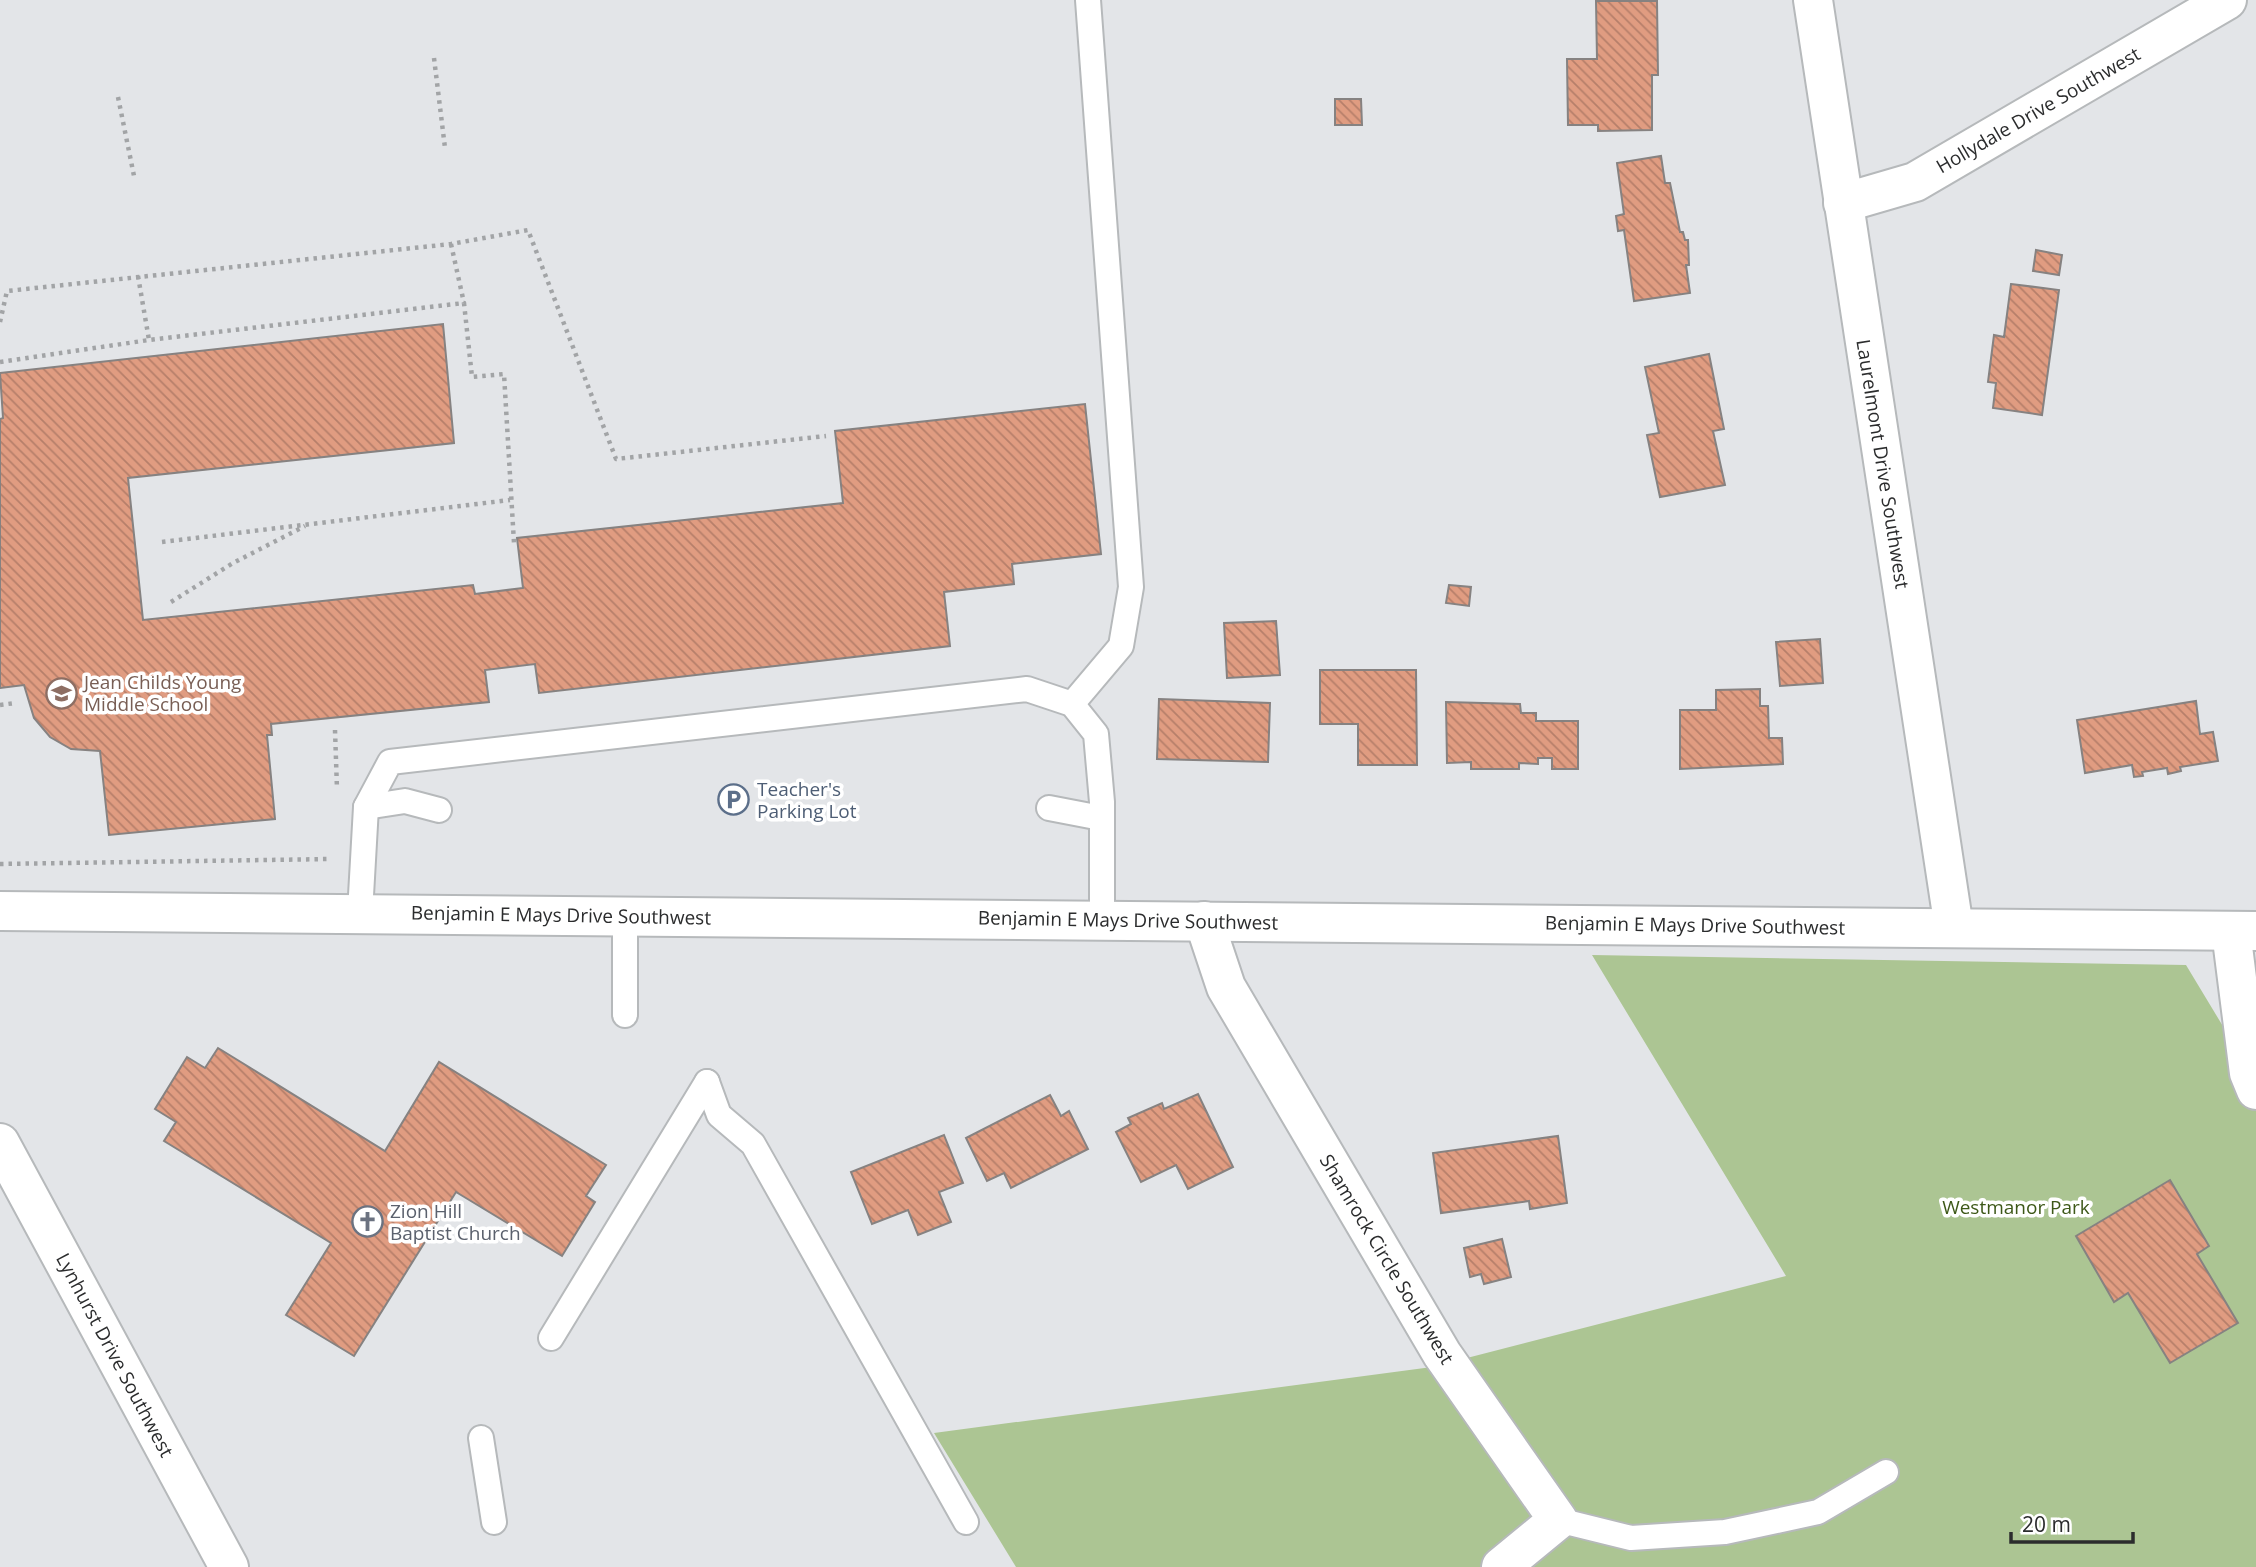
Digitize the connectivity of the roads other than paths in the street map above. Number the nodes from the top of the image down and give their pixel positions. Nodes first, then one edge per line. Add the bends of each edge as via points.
1 (1088, 0) edge
2 (1813, 0) edge
3 (2227, 0) edge
4 (1843, 203) junction
5 (1072, 705) junction
6 (366, 807) junction
7 (1049, 808) dead end
8 (439, 810) dead end
9 (1101, 818) junction
10 (0, 911) edge
11 (360, 913) junction
12 (625, 915) junction
13 (1102, 920) junction
14 (1204, 921) junction
15 (1954, 928) junction
16 (2243, 931) edge
17 (625, 1015) dead end
18 (2256, 1090) edge
19 (0, 1143) edge
20 (551, 1338) dead end
21 (481, 1438) dead end
22 (1886, 1472) dead end
23 (1558, 1520) junction
24 (494, 1522) dead end
25 (966, 1522) dead end
26 (229, 1567) edge
27 (1501, 1567) edge

1 - 5 lane via 1131,587 1121,646
2 - 4 street, Laurelmont Drive Southwest
3 - 4 street, Hollydale Drive Southwest via 1915,182
4 - 15 street, Laurelmont Drive Southwest
5 - 6 lane via 1027,689 390,762
5 - 9 lane via 1096,734
6 - 8 lane via 405,801
6 - 11 lane
7 - 9 lane
9 - 13 lane
10 - 11 street, Benjamin E Mays Drive Southwest
11 - 12 street, Benjamin E Mays Drive Southwest
12 - 13 street, Benjamin E Mays Drive Southwest
12 - 17 lane
13 - 14 street, Benjamin E Mays Drive Southwest
14 - 15 street, Benjamin E Mays Drive Southwest
14 - 23 street, Shamrock Circle Southwest via 1226,987 1442,1354
15 - 16 street, Benjamin E Mays Drive Southwest
16 - 18 street via 2249,1073
19 - 26 street, Lynhurst Drive Southwest
20 - 25 lane via 707,1082 719,1115 753,1144
21 - 24 lane
22 - 23 lane via 1818,1512 1725,1532 1631,1538
23 - 27 street

